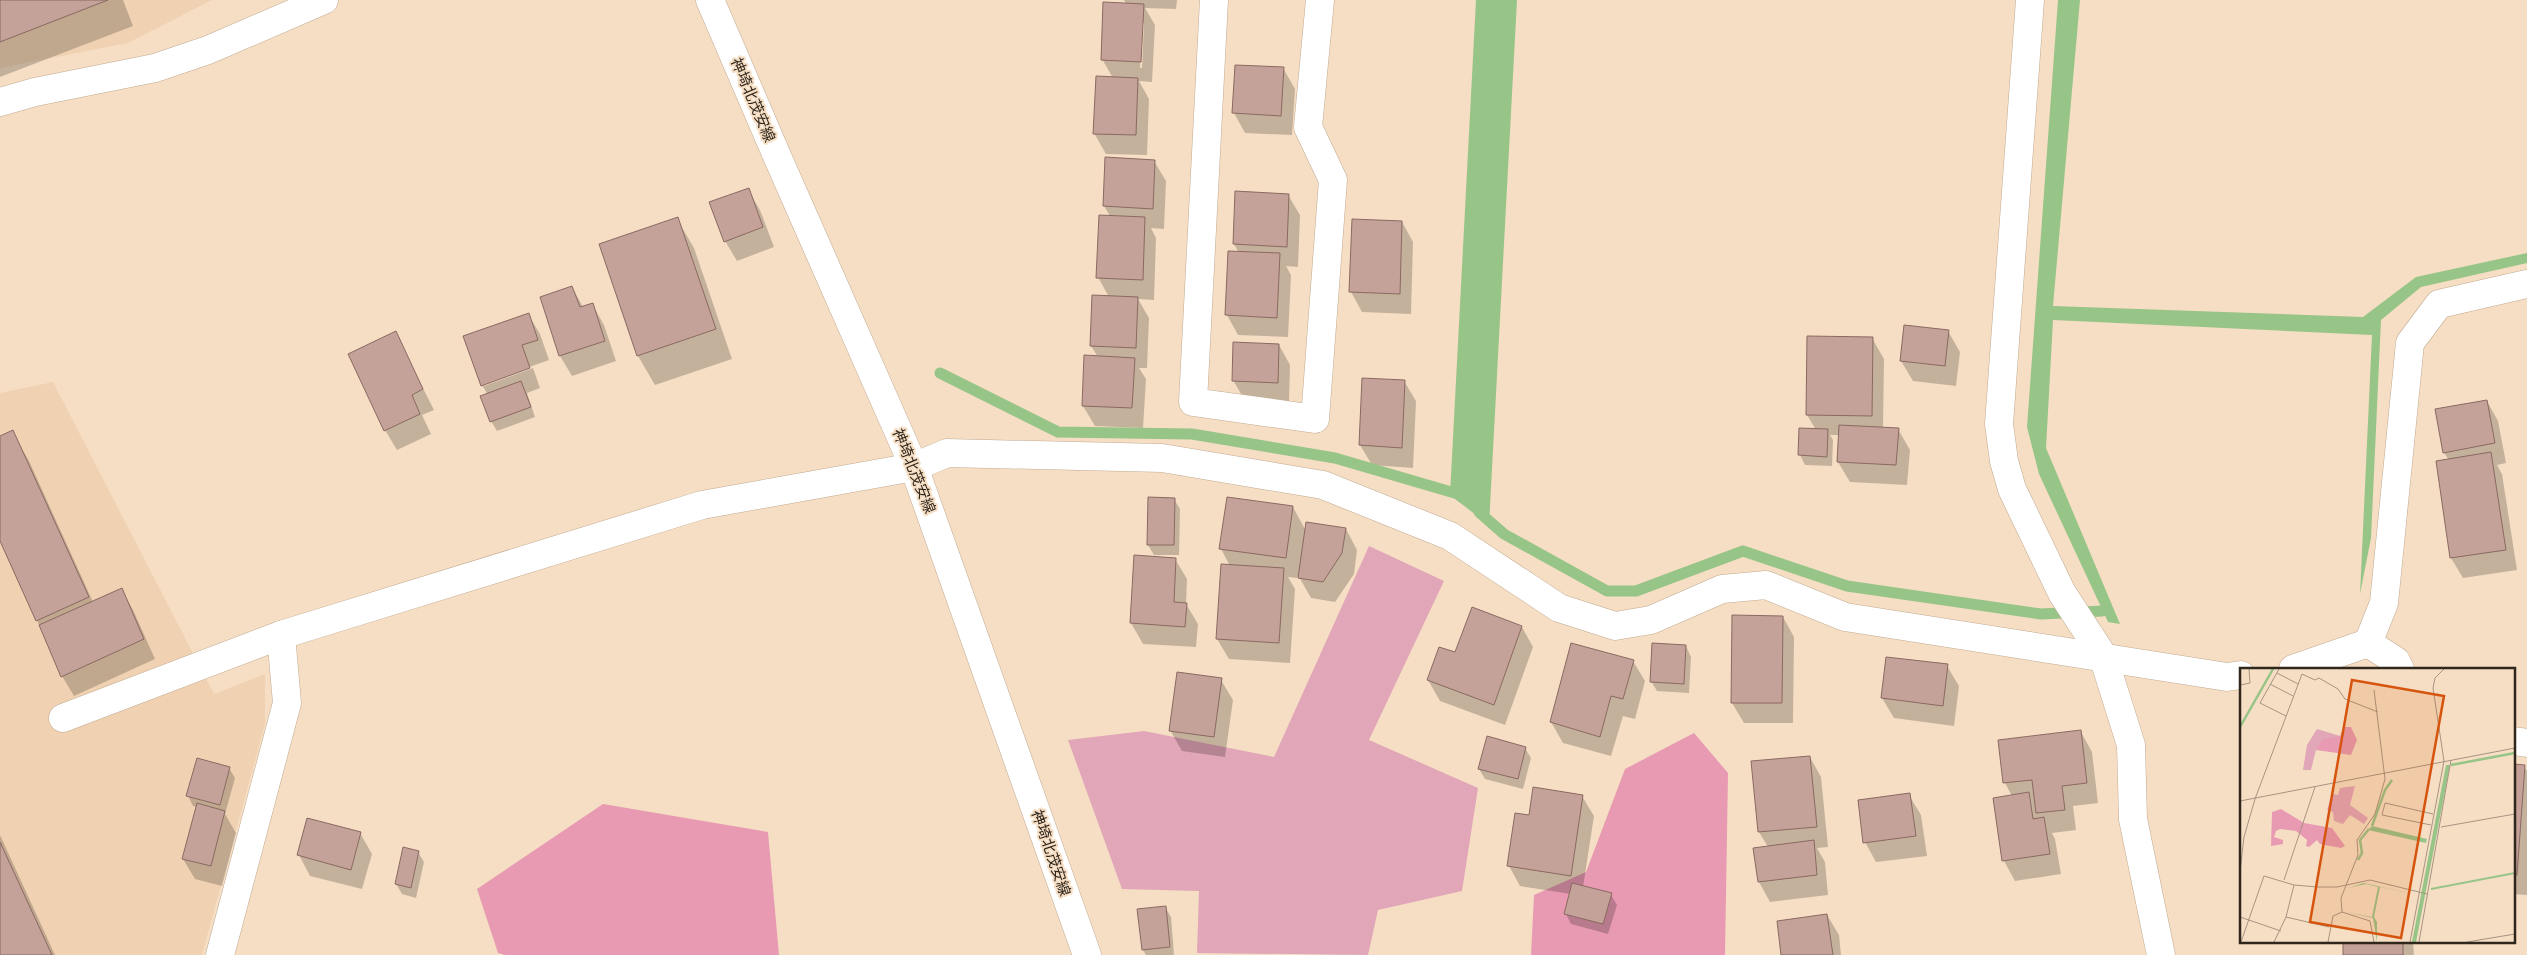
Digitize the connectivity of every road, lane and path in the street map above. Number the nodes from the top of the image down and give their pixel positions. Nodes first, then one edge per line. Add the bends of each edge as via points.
1 (324, 0) edge
2 (710, 0) edge
3 (1214, 0) edge
4 (1320, 0) edge
5 (2030, 0) edge
6 (0, 102) edge
7 (2527, 284) edge
8 (914, 467) junction
9 (281, 635) junction
10 (2368, 643) junction
11 (2103, 656) junction
12 (2296, 668) edge
13 (2400, 668) edge
14 (2240, 675) edge
15 (63, 718) dead end
16 (2514, 741) edge
17 (2527, 743) edge
18 (220, 955) edge
19 (1087, 955) edge
20 (2161, 955) edge

1 - 6 street via 208,50 155,68
2 - 8 street, 神埼北茂安線
3 - 4 street via 1193,402 1315,418 1333,180 1308,127
5 - 11 street via 1999,424 2012,489 2062,593
7 - 10 street via 2438,304 2410,343 2384,602
8 - 9 street via 702,505
8 - 11 street via 947,453 1162,458 1324,485 1450,536 1559,608 1615,626 1651,620 1722,589 1766,585 1845,617
8 - 19 street, 神埼北茂安線
9 - 15 street
9 - 18 street via 287,703
10 - 12 street
10 - 13 street via 2396,661
11 - 14 street via 2228,677
11 - 20 street via 2131,745 2133,819
16 - 17 street

